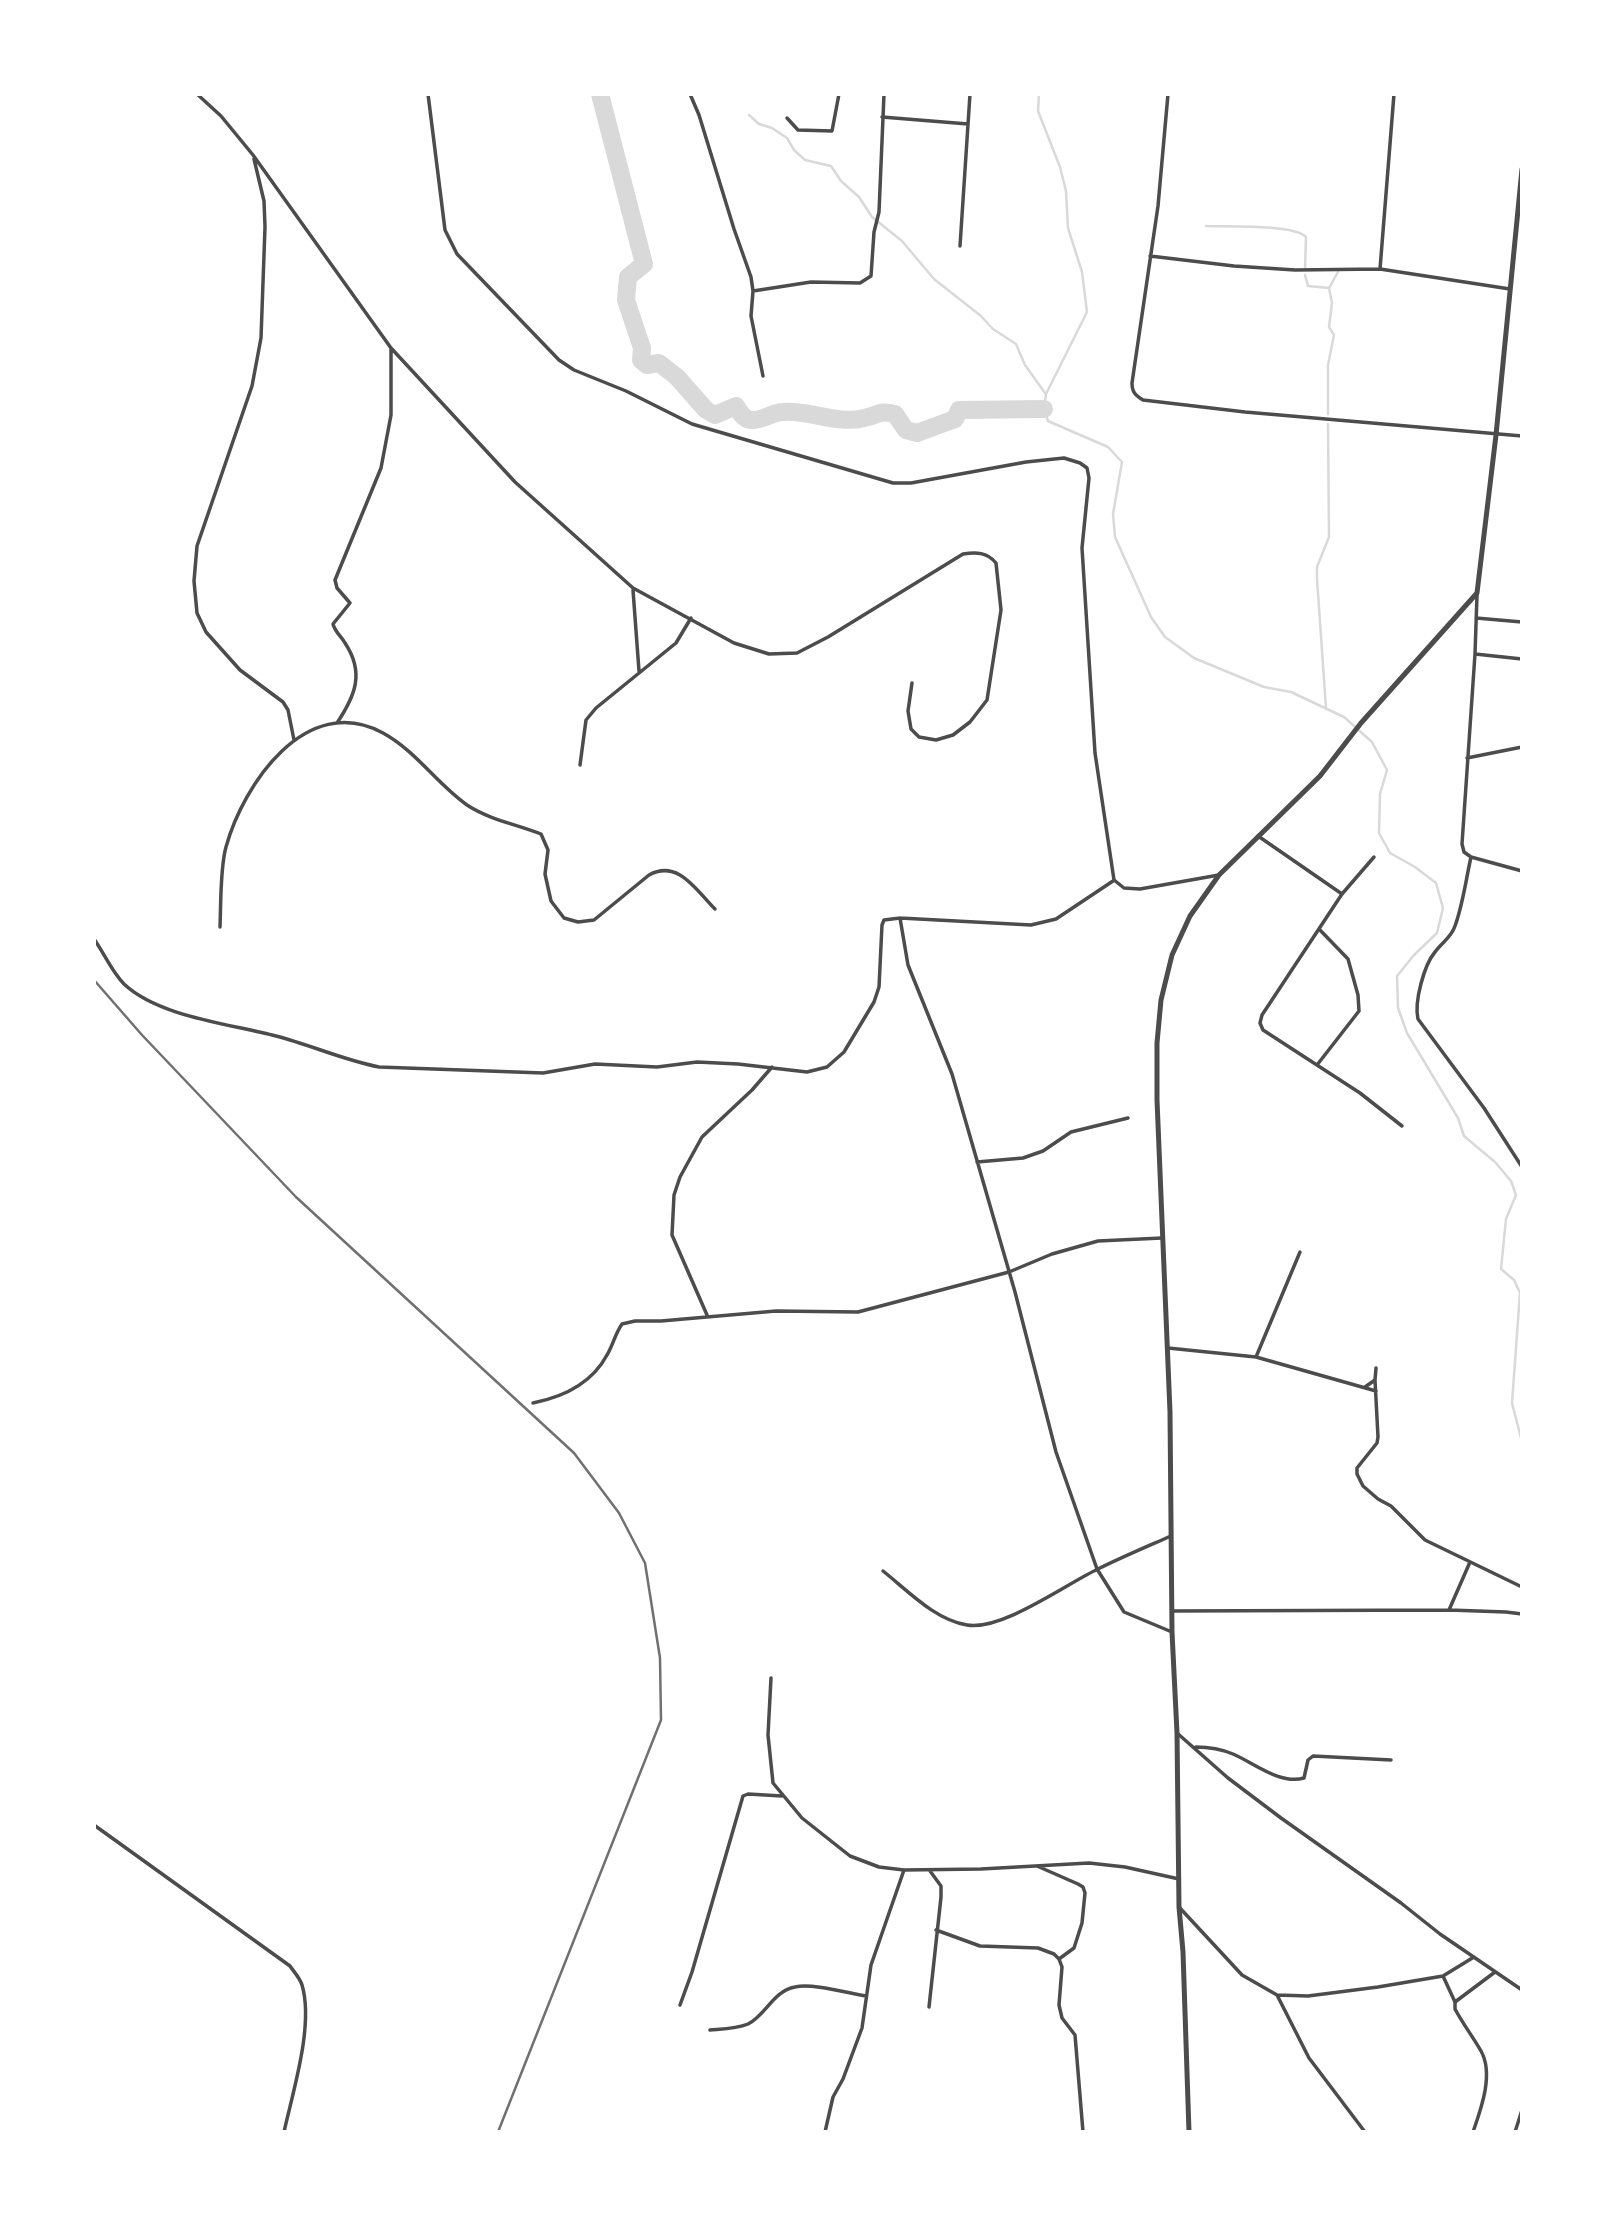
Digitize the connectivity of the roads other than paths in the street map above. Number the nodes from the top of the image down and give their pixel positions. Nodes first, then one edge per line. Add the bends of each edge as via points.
1 (197, 94) edge
2 (428, 94) edge
3 (690, 94) edge
4 (839, 94) edge
5 (884, 94) edge
6 (970, 94) edge
7 (1168, 94) edge
8 (1394, 94) edge
9 (882, 117) junction
10 (787, 118) dead end
11 (968, 124) junction
12 (253, 155) junction
13 (1521, 169) edge
14 (960, 246) dead end
15 (1150, 256) junction
16 (1380, 269) junction
17 (1511, 289) junction
18 (753, 291) junction
19 (391, 348) junction
20 (763, 376) dead end
21 (1496, 435) junction
22 (1521, 436) edge
23 (633, 588) junction
24 (1477, 593) junction
25 (691, 618) junction
26 (1476, 618) junction
27 (1521, 622) edge
28 (1475, 654) junction
29 (1521, 659) edge
30 (639, 671) junction
31 (912, 683) dead end
32 (337, 723) junction
33 (294, 740) junction
34 (1521, 747) edge
35 (1467, 758) junction
36 (580, 765) dead end
37 (1258, 836) junction
38 (1374, 857) dead end
39 (1471, 857) junction
40 (1521, 872) edge
41 (1219, 875) junction
42 (1114, 880) junction
43 (1342, 894) junction
44 (715, 909) dead end
45 (900, 918) junction
46 (220, 926) dead end
47 (1319, 929) junction
48 (94, 939) edge
49 (1317, 1065) junction
50 (772, 1068) junction
51 (1129, 1118) dead end
52 (1402, 1126) dead end
53 (977, 1162) junction
54 (1521, 1167) edge
55 (1164, 1238) junction
56 (1300, 1252) dead end
57 (1009, 1272) junction
58 (707, 1315) junction
59 (1168, 1348) junction
60 (1256, 1357) junction
61 (1376, 1368) dead end
62 (1375, 1380) junction
63 (1365, 1387) junction
64 (1376, 1391) junction
65 (533, 1403) dead end
66 (1173, 1535) junction
67 (1470, 1562) junction
68 (1097, 1569) junction
69 (883, 1571) dead end
70 (1521, 1587) edge
71 (1449, 1610) junction
72 (1172, 1611) junction
73 (1521, 1614) edge
74 (1172, 1632) junction
75 (771, 1678) dead end
76 (1177, 1733) junction
77 (1194, 1747) junction
78 (1391, 1760) dead end
79 (782, 1796) junction
80 (94, 1825) edge
81 (1035, 1865) junction
82 (904, 1870) junction
83 (930, 1871) junction
84 (1179, 1879) junction
85 (1179, 1907) junction
86 (936, 1930) junction
87 (1474, 1958) junction
88 (1059, 1959) junction
89 (1495, 1972) junction
90 (1444, 1976) junction
91 (1521, 1990) edge
92 (1277, 1995) junction
93 (866, 1996) junction
94 (1455, 2002) junction
95 (680, 2005) dead end
96 (929, 2007) dead end
97 (710, 2030) dead end
98 (1521, 2110) edge
99 (284, 2132) edge
100 (825, 2132) edge
101 (1083, 2132) edge
102 (1189, 2132) edge
103 (1365, 2132) edge
104 (1473, 2132) edge
105 (1515, 2132) edge

1 - 12 street
2 - 42 street via 445,230 457,254 574,370 692,424 893,483 1064,458 1087,468 1083,548 1092,712
3 - 18 street
4 - 10 street via 832,131 798,130
5 - 9 street
6 - 11 street
7 - 15 street
8 - 16 street
9 - 11 street
9 - 18 street via 872,276 860,283 811,282
11 - 14 street
12 - 19 street
12 - 33 street via 264,201 261,338 252,386 198,546 194,582 197,613 206,632 240,670 283,702
13 - 17 street
15 - 16 street via 1295,270
15 - 21 street via 1132,383 1132,390 1143,400
16 - 17 street
17 - 21 street
18 - 20 street via 751,316
19 - 23 street via 515,482
19 - 32 street via 391,415 382,468 335,580 350,603 335,619 333,629 346,644 356,683 352,701
21 - 22 street
21 - 24 street
23 - 25 street
23 - 30 street
24 - 26 street
24 - 37 street via 1320,776
25 - 30 street via 676,643
25 - 31 street via 734,643 769,654 797,653 963,554 977,551 991,557 996,563 1000,610 987,700 953,736 919,737 911,729 908,711
26 - 27 street
26 - 28 street
28 - 29 street
28 - 35 street
30 - 36 street via 586,720
32 - 33 street
32 - 44 street via 381,731 467,804 498,821 541,834 548,850 545,874 551,901 564,918 594,920 660,869 681,875
33 - 46 street via 277,753 246,795 225,849
34 - 35 street
35 - 39 street via 1462,844
37 - 41 street
37 - 43 street
38 - 43 street
39 - 40 street
39 - 54 street via 1454,930 1432,955 1416,1010
41 - 42 street via 1140,889 1124,888
41 - 55 street via 1190,916 1172,955 1161,1000 1157,1100
42 - 45 street via 1056,919 1031,925
43 - 47 street
45 - 50 street via 884,920 879,987 844,1052 827,1068 807,1072
45 - 53 street via 908,965 951,1073
47 - 49 street via 1348,959 1359,1011
47 - 49 street via 1260,1023 1262,1030
48 - 50 street via 124,984 157,1005 356,1062 543,1073 595,1064 697,1062
49 - 52 street
50 - 58 street via 702,1137 674,1195 672,1235
51 - 53 street via 1071,1132 1044,1152
53 - 57 street
55 - 57 street via 1098,1241
55 - 59 street
56 - 60 street
57 - 58 street via 858,1312
57 - 68 street via 1056,1452
58 - 65 street via 622,1324 605,1359 590,1376 573,1390
59 - 60 street
59 - 66 street
60 - 63 street
61 - 62 street
62 - 63 street
62 - 64 street
63 - 64 street
64 - 67 street via 1377,1443 1357,1468 1363,1486 1391,1506 1425,1541
66 - 68 street
66 - 72 street
67 - 70 street
67 - 71 street
68 - 69 street via 1048,1599 981,1626 948,1620
68 - 74 street via 1124,1612
71 - 72 street
71 - 73 street
72 - 74 street
74 - 76 street
75 - 79 street via 768,1735 773,1783
76 - 77 street
76 - 84 street
77 - 78 street via 1218,1749 1298,1780 1304,1779 1313,1756
77 - 87 street via 1281,1818
79 - 82 street via 850,1856
79 - 95 street via 743,1796
80 - 99 street via 290,1966 302,1983 303,2049
81 - 83 street
81 - 84 street via 1089,1863
81 - 88 street via 1078,1884 1085,1894 1074,1948
82 - 83 street
82 - 93 street via 878,1941
83 - 86 street via 940,1886
84 - 85 street
85 - 92 street via 1242,1975
85 - 102 street
86 - 88 street via 980,1946 1038,1948
86 - 96 street
87 - 89 street
87 - 90 street
88 - 101 street via 1062,2018 1076,2035
89 - 91 street
89 - 94 street
90 - 92 street via 1308,1996
90 - 94 street
92 - 103 street via 1309,2058
93 - 97 street via 795,1987 774,1998 748,2024
93 - 100 street via 862,2028 833,2097
94 - 104 street via 1483,2053 1488,2075
98 - 105 street

